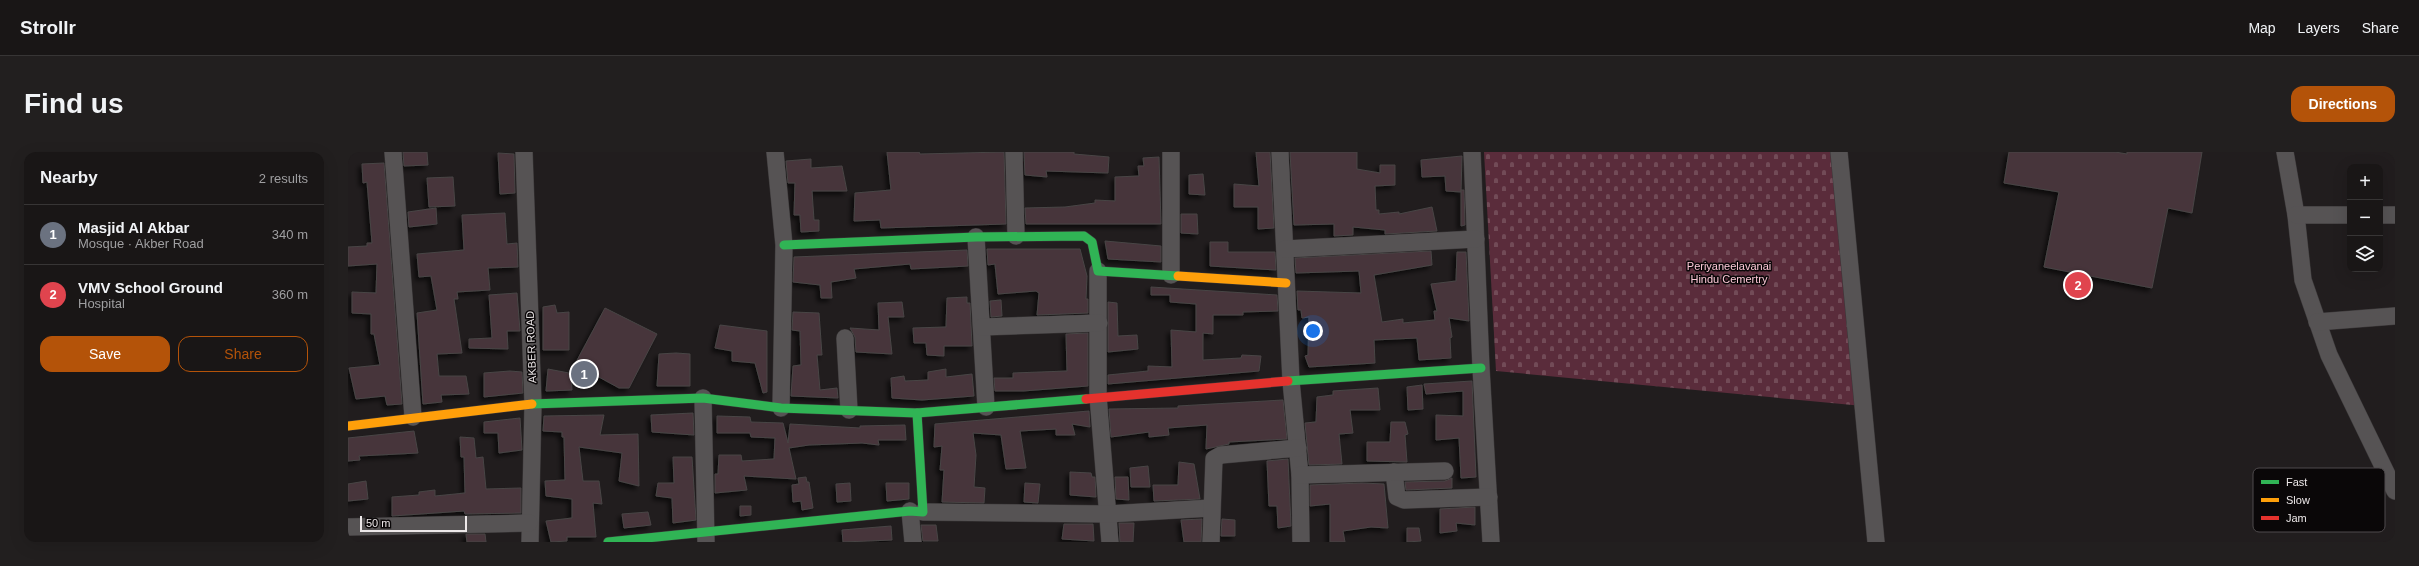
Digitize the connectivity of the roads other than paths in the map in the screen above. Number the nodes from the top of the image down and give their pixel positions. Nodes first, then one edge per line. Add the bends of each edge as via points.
1 (393, 152) edge
2 (524, 152) edge
3 (775, 152) edge
4 (1014, 152) edge
5 (1171, 152) edge
6 (1280, 152) edge
7 (1472, 152) edge
8 (1839, 152) edge
9 (2285, 152) edge
10 (2296, 215) junction
11 (2347, 215) edge
12 (2383, 215) edge
13 (2395, 215) edge
14 (1016, 236) junction
15 (976, 237) junction
16 (1476, 239) junction
17 (784, 245) junction
18 (1285, 249) junction
19 (1098, 271) junction
20 (1171, 275) junction
21 (1286, 282) junction
22 (2395, 316) edge
23 (2317, 322) junction
24 (1099, 323) junction
25 (982, 327) junction
26 (845, 338) dead end
27 (1481, 368) junction
28 (1291, 381) junction
29 (1098, 396) junction
30 (703, 398) junction
31 (533, 404) junction
32 (986, 407) junction
33 (781, 408) junction
34 (849, 410) junction
35 (916, 413) junction
36 (414, 417) junction
37 (348, 426) edge
38 (1298, 448) junction
39 (1445, 471) dead end
40 (1394, 472) junction
41 (2390, 473) edge
42 (1300, 475) junction
43 (2395, 491) edge
44 (1489, 497) junction
45 (1211, 508) junction
46 (916, 512) junction
47 (1108, 514) junction
48 (529, 523) junction
49 (348, 527) edge
50 (706, 537) edge
51 (530, 542) edge
52 (608, 542) edge
53 (913, 542) edge
54 (1110, 542) edge
55 (1211, 542) edge
56 (1301, 542) edge
57 (1491, 542) edge
58 (1876, 542) edge

1 - 36 street
2 - 31 street, AKBER ROAD
3 - 17 street
4 - 14 street
5 - 20 street
6 - 18 street
7 - 16 street
8 - 58 street
9 - 10 street
10 - 11 street
10 - 23 street via 2303,280
12 - 13 street
14 - 15 street
14 - 19 street via 1084,236 1092,242
15 - 17 street
15 - 25 street
16 - 18 street
16 - 27 street
17 - 33 street
18 - 21 street
19 - 20 street
19 - 24 street
20 - 21 street
21 - 28 street
22 - 23 street
23 - 41 street via 2329,355
24 - 25 street
24 - 29 street
25 - 32 street
26 - 34 street
27 - 28 street
27 - 44 street
28 - 29 street
28 - 38 street
29 - 32 street
29 - 47 street
30 - 31 street
30 - 33 street
30 - 50 street
31 - 36 street
31 - 48 street, AKBER ROAD
32 - 35 street
33 - 34 street
34 - 35 street
35 - 46 street
36 - 37 street
38 - 42 street
38 - 45 street via 1221,455 1214,459
39 - 40 street
40 - 42 street
40 - 44 street via 1397,497 1404,500
41 - 43 street
42 - 56 street
44 - 57 street
45 - 47 street
45 - 55 street
46 - 47 street
46 - 50 street
46 - 53 street
47 - 54 street
48 - 49 street
48 - 51 street, AKBER ROAD
50 - 52 street

